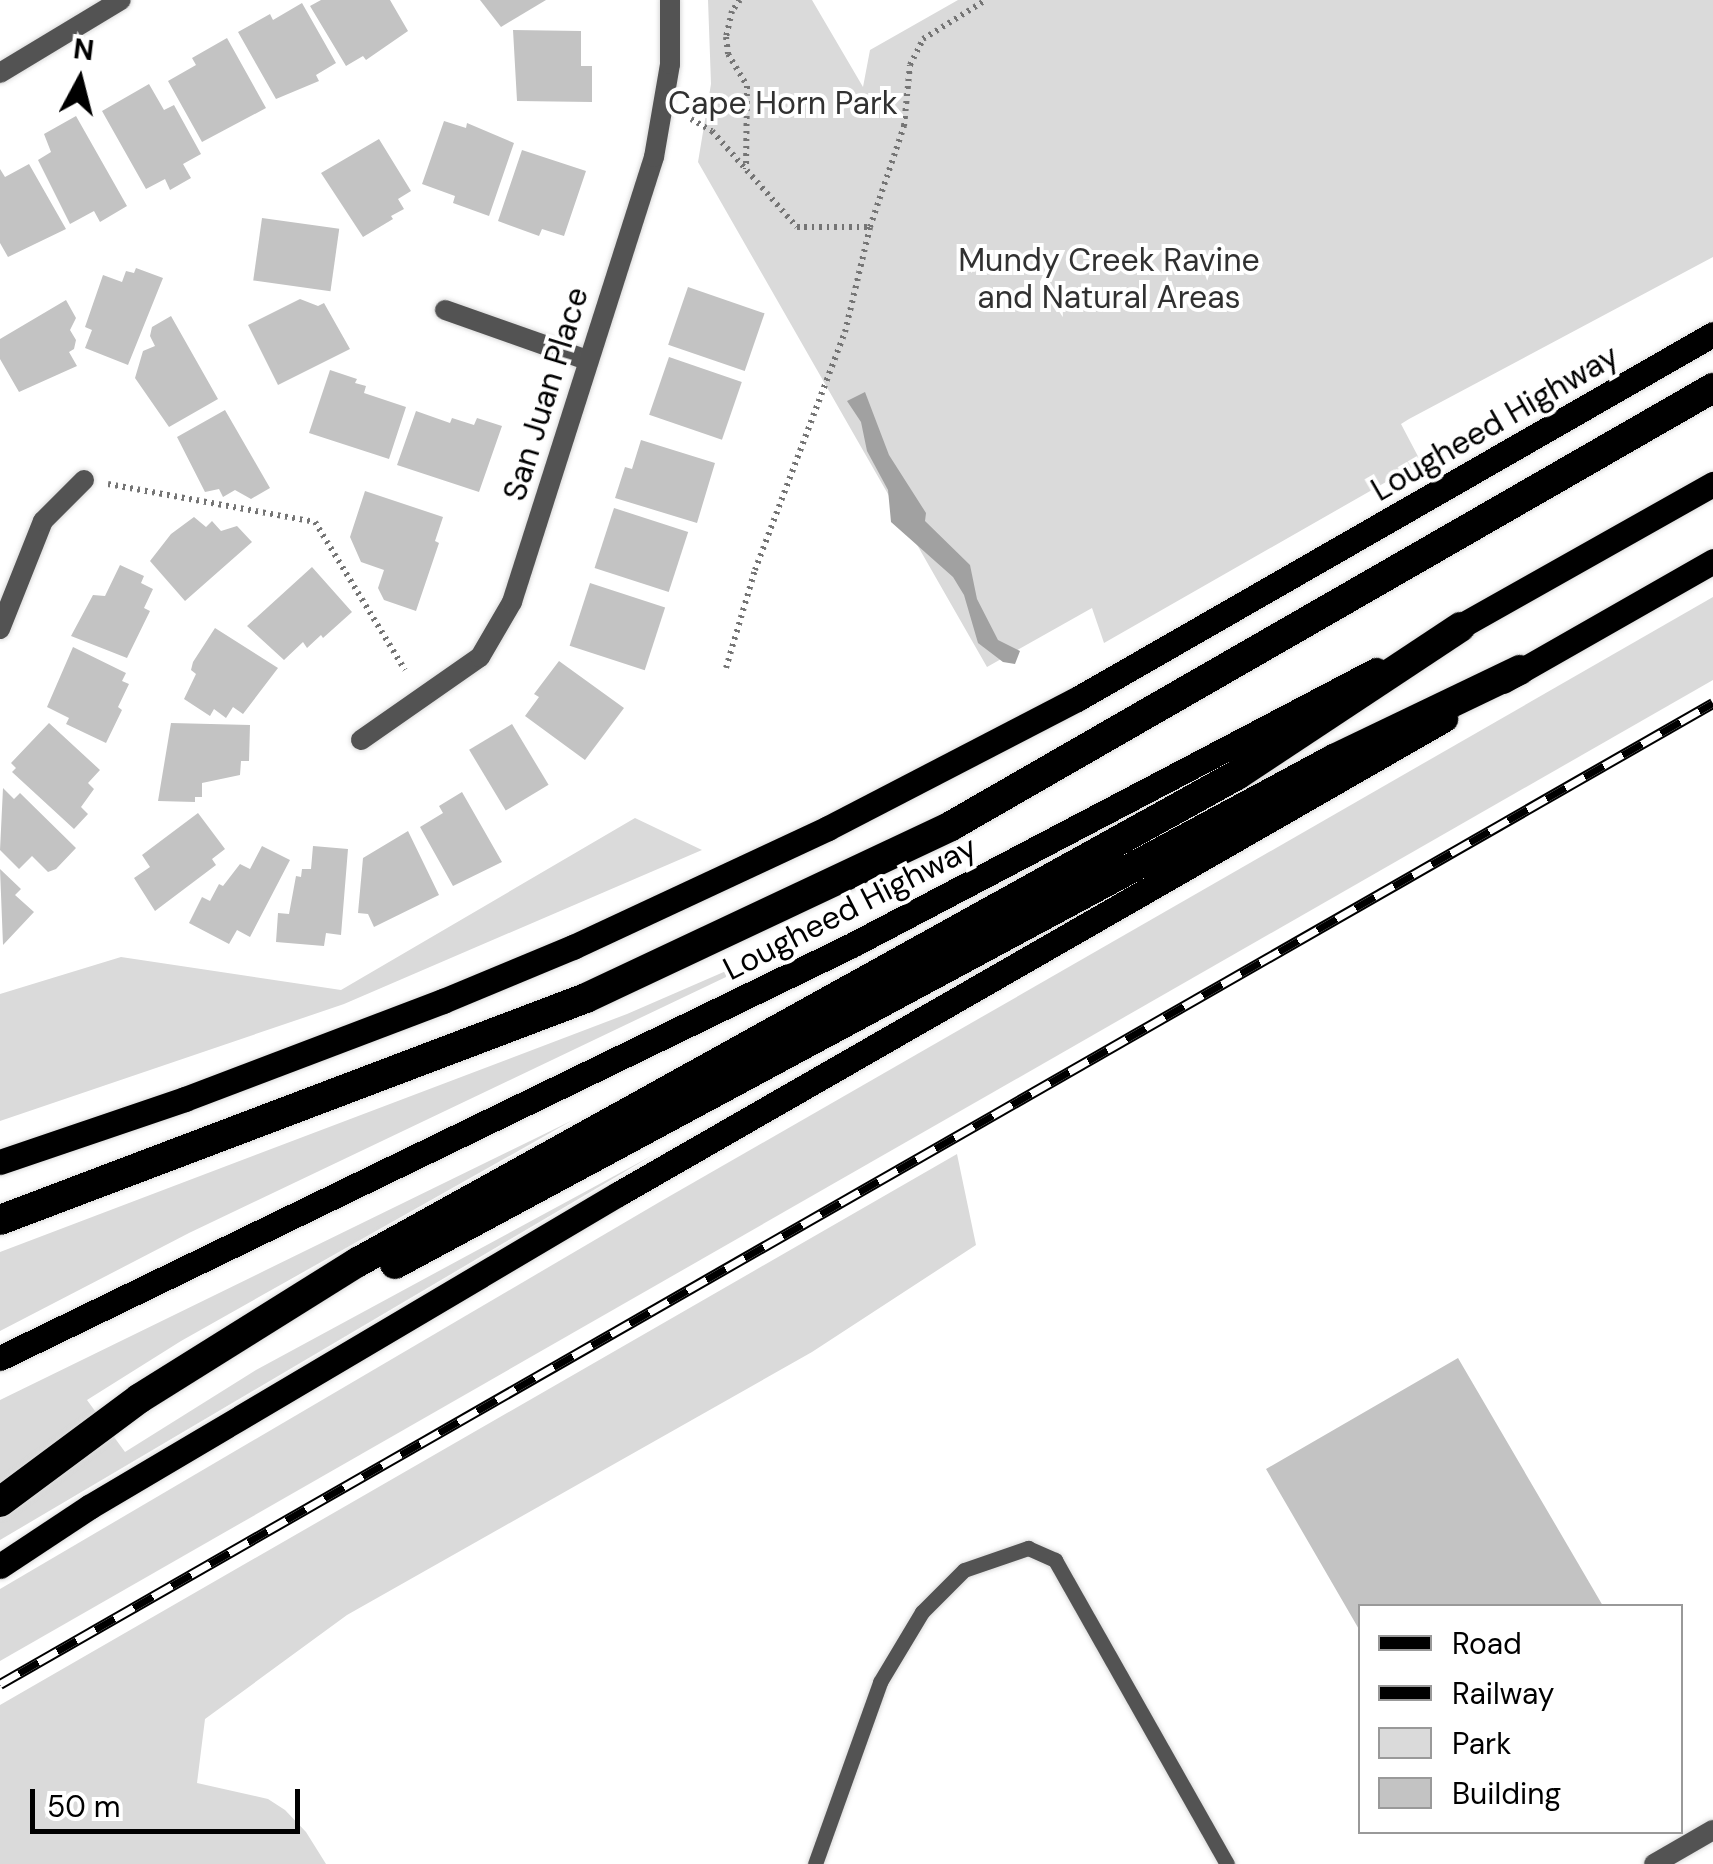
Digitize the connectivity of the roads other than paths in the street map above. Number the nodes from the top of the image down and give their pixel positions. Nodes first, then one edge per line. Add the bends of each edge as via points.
1 (120, 0) edge
2 (670, 0) edge
3 (0, 73) edge
4 (445, 310) dead end
5 (1713, 334) edge
6 (587, 360) junction
7 (1713, 388) edge
8 (84, 480) road end
9 (1713, 484) edge
10 (1713, 562) edge
11 (1461, 627) junction
12 (0, 629) edge
13 (1520, 670) junction
14 (361, 740) dead end
15 (0, 1162) edge
16 (0, 1220) edge
17 (0, 1358) edge
18 (140, 1398) junction
19 (0, 1502) edge
20 (0, 1566) edge
21 (1713, 1830) edge
22 (815, 1864) edge
23 (1227, 1864) edge
24 (1654, 1864) edge

1 - 3 street
2 - 6 street, San Juan Place via 665,112
4 - 6 street
5 - 15 main road, Lougheed Highway via 1077,699 828,828 443,1001
6 - 14 street, San Juan Place via 512,602 480,657
7 - 16 highway via 951,826 586,998
8 - 12 street via 44,521
9 - 11 main road, Lougheed Highway
10 - 13 main road
11 - 17 main road, Lougheed Highway via 834,954
11 - 18 highway via 1237,774 394,1241
13 - 18 highway via 1334,759
13 - 20 main road via 1362,769 618,1194
18 - 19 highway
21 - 24 street
22 - 23 lane via 880,1682 922,1612 964,1570 1028,1548 1055,1560

